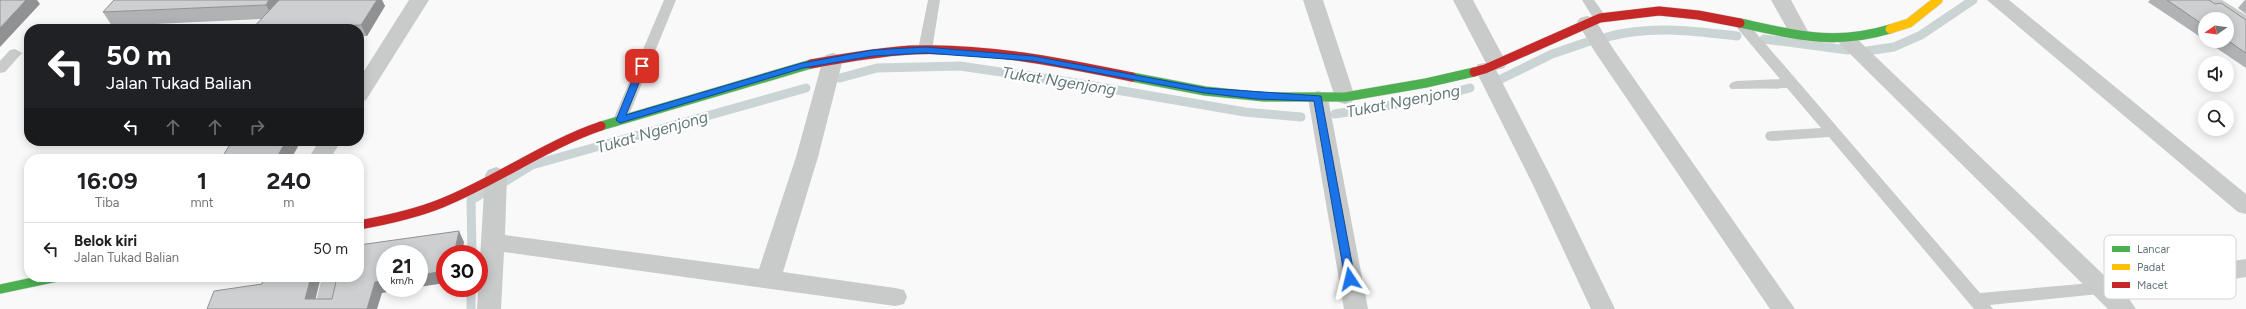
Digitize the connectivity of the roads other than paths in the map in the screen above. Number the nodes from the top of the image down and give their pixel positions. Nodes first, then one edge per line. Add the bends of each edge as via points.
1 (419, 0) edge
2 (670, 0) edge
3 (934, 0) edge
4 (1313, 0) edge
5 (1327, 0) edge
6 (1463, 0) edge
7 (1588, 0) edge
8 (1781, 0) edge
9 (1938, 0) edge
10 (1997, 0) edge
11 (2209, 0) edge
12 (2234, 0) edge
13 (2246, 8) edge
14 (1594, 20) junction
15 (1740, 23) junction
16 (2246, 24) edge
17 (1800, 35) junction
18 (1847, 40) junction
19 (925, 50) junction
20 (14, 53) dead end
21 (832, 59) junction
22 (1491, 66) junction
23 (0, 69) edge
24 (1789, 82) junction
25 (1736, 86) dead end
26 (364, 87) edge
27 (1352, 96) junction
28 (1318, 98) junction
29 (620, 120) junction
30 (1832, 132) junction
31 (1772, 136) dead end
32 (496, 175) junction
33 (2246, 206) edge
34 (364, 224) edge
35 (493, 242) junction
36 (2246, 268) edge
37 (2236, 270) edge
38 (768, 280) junction
39 (33, 282) edge
40 (333, 282) edge
41 (2103, 288) joint
42 (0, 289) edge
43 (895, 297) dead end
44 (2114, 299) edge
45 (1980, 304) edge
46 (326, 309) edge
47 (489, 309) edge
48 (1356, 309) edge
49 (1603, 309) edge
50 (1783, 309) edge
51 (2124, 309) edge

1 - 26 street
2 - 29 lane
3 - 19 lane
4 - 27 street
5 - 27 street
6 - 22 street
7 - 14 lane
8 - 17 street
9 - 18 street via 1909,23 1869,37
10 - 33 street
11 - 16 street
12 - 13 street
14 - 15 street via 1660,11
14 - 22 street
14 - 50 street
15 - 17 street
15 - 24 lane
17 - 18 street
18 - 41 street
19 - 21 street via 873,53
19 - 28 street via 1033,58 1205,91
20 - 23 lane
21 - 29 street via 754,79
21 - 38 street via 807,157
22 - 27 street via 1426,83
22 - 49 street
24 - 25 lane
24 - 30 lane
27 - 28 street
28 - 48 street
29 - 32 street via 546,146
30 - 31 lane
30 - 45 lane
32 - 34 street via 428,209
32 - 35 street
35 - 38 street
35 - 47 street
36 - 37 street
38 - 43 street
39 - 42 street
40 - 46 street
41 - 45 lane
44 - 51 street

